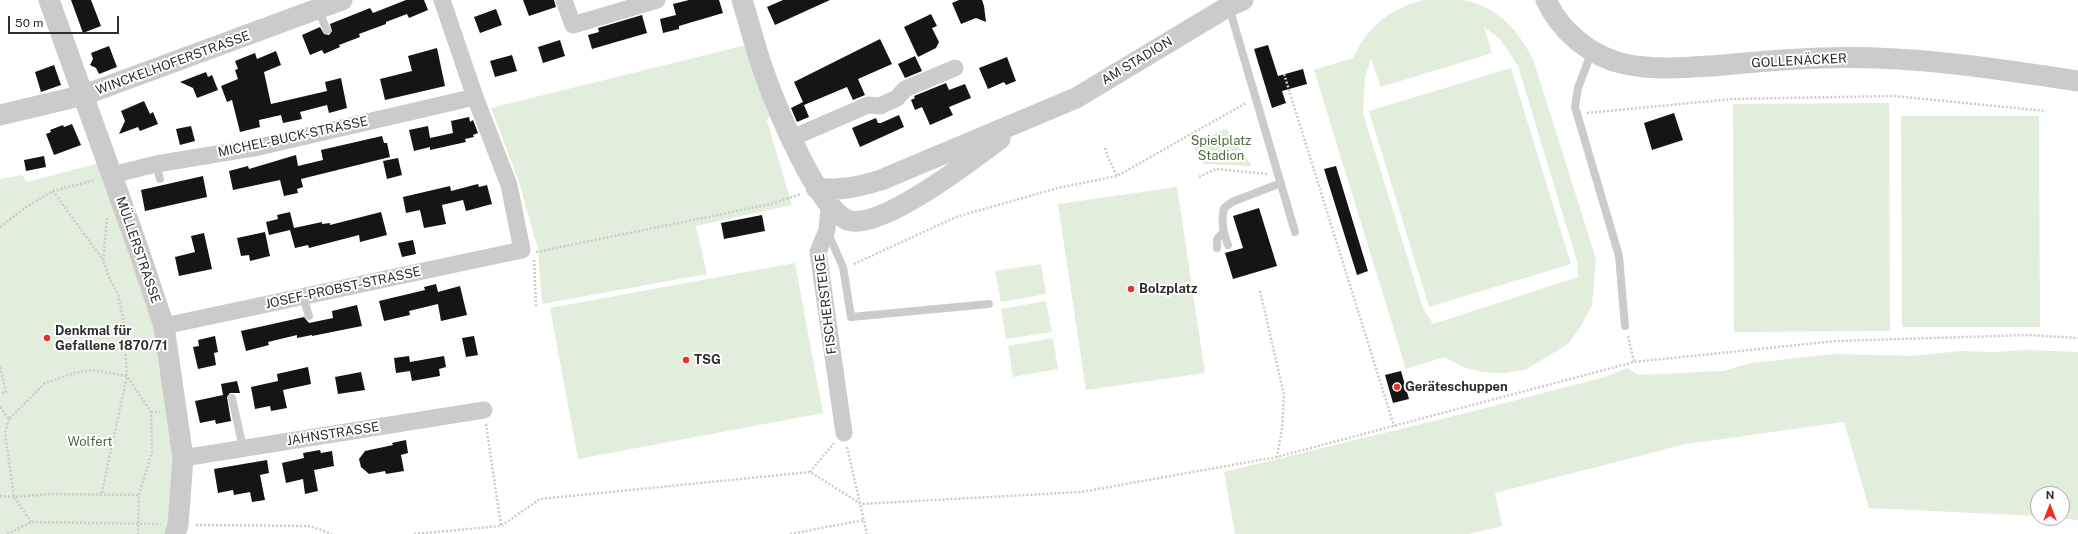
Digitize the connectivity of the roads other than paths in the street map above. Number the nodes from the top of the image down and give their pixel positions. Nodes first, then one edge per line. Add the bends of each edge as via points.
1 (49, 0) edge
2 (342, 0) edge
3 (442, 0) edge
4 (564, 0) edge
5 (657, 0) edge
6 (743, 0) edge
7 (1546, 0) edge
8 (1232, 2) edge
9 (318, 10) junction
10 (327, 30) dead end
11 (1592, 50) junction
12 (955, 68) dead end
13 (2078, 81) edge
14 (84, 96) junction
15 (475, 97) junction
16 (0, 115) edge
17 (1028, 118) junction
18 (792, 138) junction
19 (112, 175) junction
20 (1279, 179) junction
21 (816, 188) junction
22 (829, 207) junction
23 (827, 230) junction
24 (1223, 232) junction
25 (1295, 232) dead end
26 (1228, 245) dead end
27 (1217, 248) dead end
28 (303, 297) junction
29 (989, 304) dead end
30 (309, 316) dead end
31 (164, 326) junction
32 (1625, 326) road end
33 (232, 398) dead end
34 (484, 410) road end
35 (844, 433) road end
36 (243, 448) junction
37 (183, 458) junction
38 (176, 529) edge

1 - 14 street, MÜLLERSTRASSE
2 - 9 street, WINCKELHOFERSTRASSE
3 - 15 street
4 - 5 street via 573,25
6 - 18 street via 765,75
7 - 11 street, GOLLENÄCKER via 1558,23
8 - 17 street, AM STADION via 1076,98
8 - 20 lane
9 - 10 lane
9 - 14 street, WINCKELHOFERSTRASSE
11 - 13 street, GOLLENÄCKER via 1624,64 1668,69 1822,58 1896,59 1990,68
11 - 32 lane via 1578,88 1575,107 1619,256
12 - 18 street via 905,89 897,98 880,106 868,105
14 - 16 street, WINCKELHOFERSTRASSE
14 - 19 street, MÜLLERSTRASSE
15 - 19 street, MICHEL-BUCK-STRASSE via 158,171
15 - 28 street, JOSEF-PROBST-STRASSE via 509,185 522,250
17 - 21 street, AM STADION via 857,188
17 - 22 street, AM STADION via 950,176 882,215 851,221 840,217
18 - 21 street
19 - 31 street, MÜLLERSTRASSE
20 - 24 lane via 1224,208
20 - 25 lane
21 - 22 street
22 - 23 street, FISCHERSTEIGE
23 - 29 lane via 843,267 851,317
23 - 35 street, FISCHERSTEIGE via 818,252
24 - 26 lane
24 - 27 lane via 1217,239
28 - 30 lane
28 - 31 street, JOSEF-PROBST-STRASSE
31 - 37 street, MÜLLERSTRASSE
33 - 36 lane
34 - 36 street, JAHNSTRASSE
36 - 37 street, JAHNSTRASSE
37 - 38 street, MÜLLERSTRASSE

